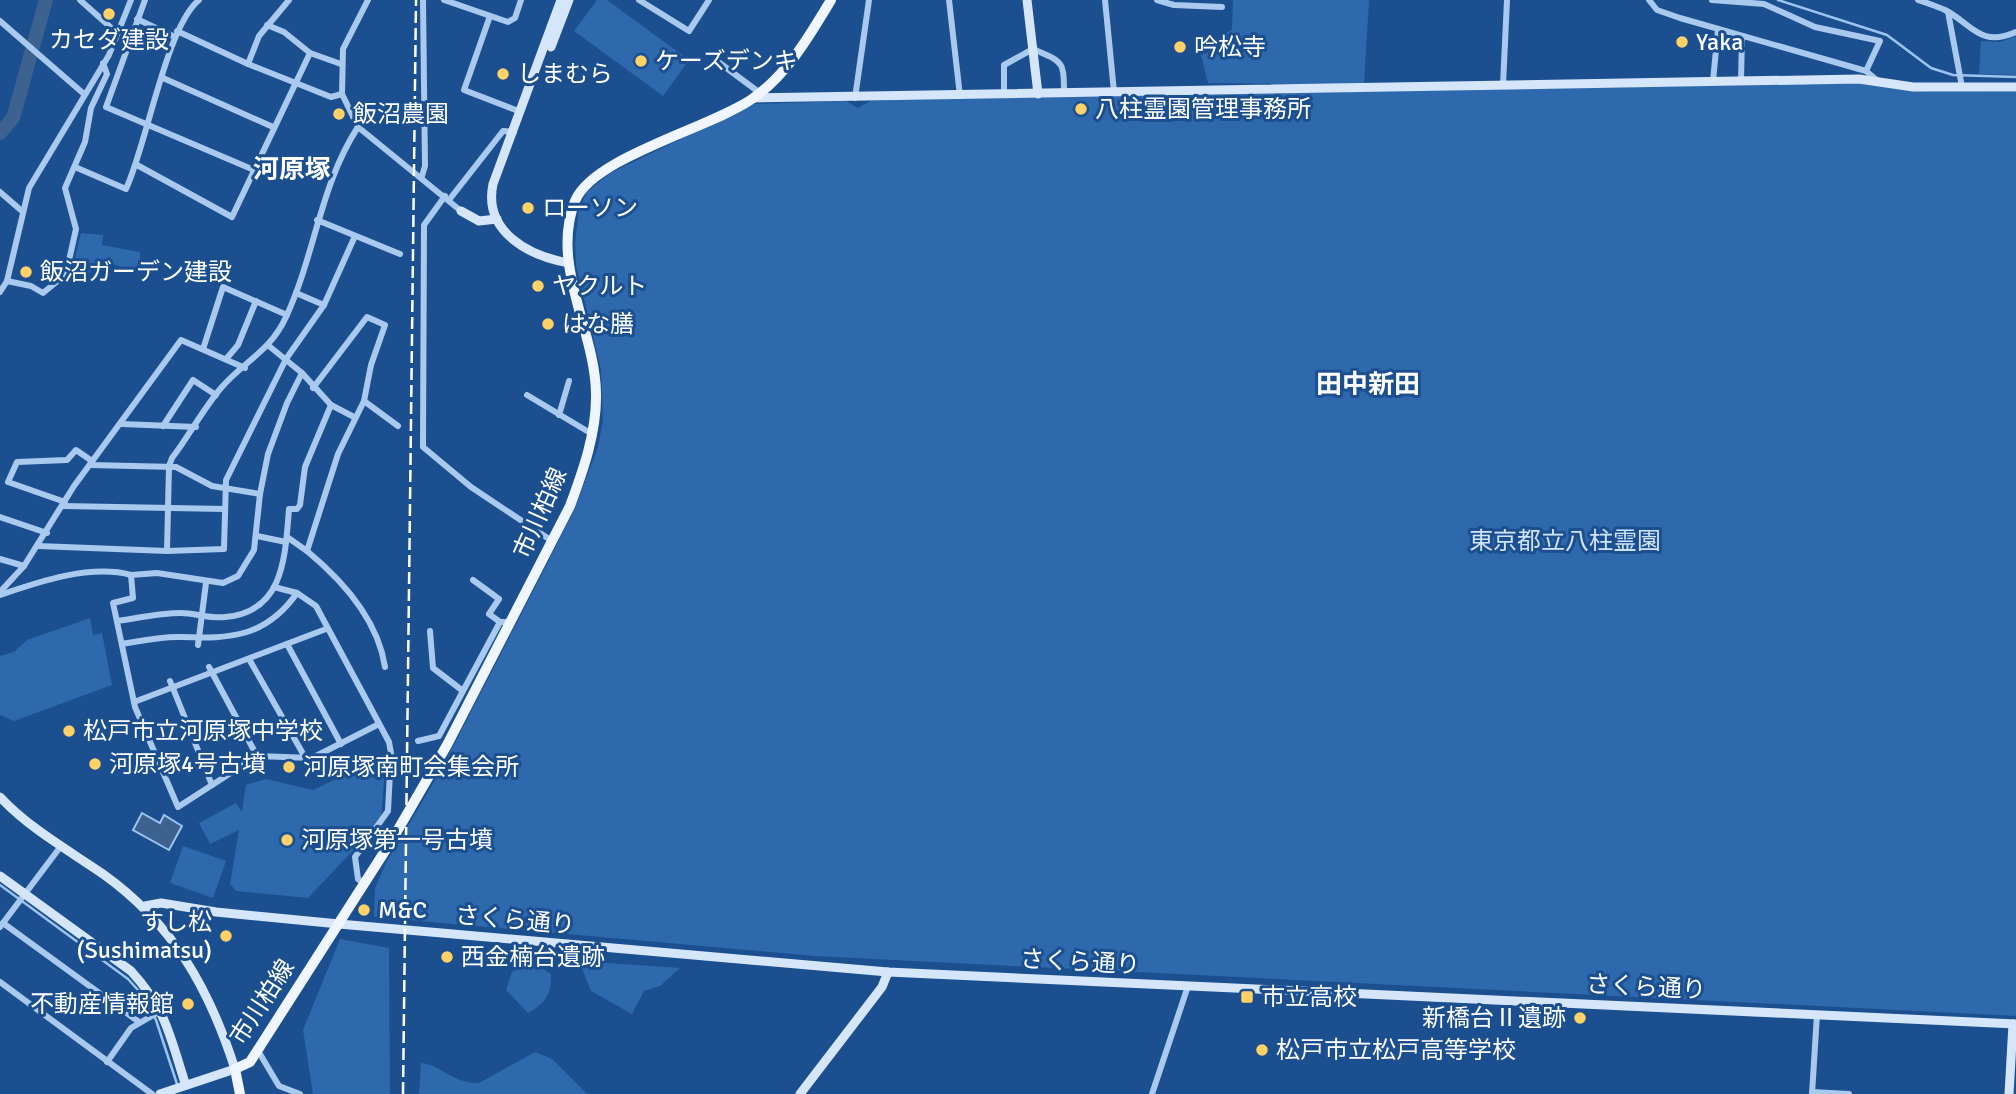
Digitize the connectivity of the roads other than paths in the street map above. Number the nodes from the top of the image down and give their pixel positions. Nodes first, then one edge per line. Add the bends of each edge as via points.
1 (80, 0) edge
2 (131, 0) edge
3 (145, 0) edge
4 (199, 0) edge
5 (288, 0) edge
6 (368, 0) edge
7 (424, 0) edge
8 (444, 0) edge
9 (522, 0) edge
10 (561, 0) edge
11 (569, 0) edge
12 (639, 0) edge
13 (831, 0) edge
14 (869, 0) edge
15 (949, 0) edge
16 (1027, 0) edge
17 (1105, 0) edge
18 (1157, 0) edge
19 (1507, 0) edge
20 (1649, 0) edge
21 (1712, 0) edge
22 (1918, 0) edge
23 (707, 1) edge
24 (1222, 7) dead end
25 (1948, 12) junction
26 (490, 16) junction
27 (137, 19) junction
28 (0, 21) edge
29 (267, 24) junction
30 (1718, 29) junction
31 (2016, 32) edge
32 (117, 33) junction
33 (176, 34) junction
34 (1742, 36) junction
35 (1033, 49) junction
36 (310, 53) junction
37 (717, 61) dead end
38 (103, 64) junction
39 (248, 64) junction
40 (341, 64) junction
41 (1866, 71) junction
42 (163, 78) junction
43 (1878, 80) junction
44 (1713, 81) junction
45 (1741, 81) junction
46 (295, 82) junction
47 (1503, 85) junction
48 (1962, 87) junction
49 (2016, 87) edge
50 (1114, 92) junction
51 (1064, 93) junction
52 (84, 94) junction
53 (342, 94) junction
54 (1038, 94) junction
55 (1004, 95) junction
56 (756, 96) junction
57 (960, 96) junction
58 (855, 98) junction
59 (522, 112) junction
60 (149, 125) junction
61 (274, 127) junction
62 (358, 127) junction
63 (514, 132) junction
64 (137, 165) junction
65 (75, 167) junction
66 (254, 170) junction
67 (422, 176) junction
68 (0, 192) edge
69 (447, 198) junction
70 (461, 211) joint
71 (23, 212) junction
72 (497, 219) junction
73 (317, 220) junction
74 (355, 236) junction
75 (400, 254) dead end
76 (569, 263) junction
77 (7, 281) junction
78 (0, 292) edge
79 (296, 293) junction
80 (256, 301) junction
81 (324, 305) junction
82 (287, 315) junction
83 (269, 346) junction
84 (203, 349) junction
85 (227, 358) junction
86 (286, 359) junction
87 (245, 368) junction
88 (302, 373) junction
89 (569, 381) dead end
90 (313, 387) junction
91 (216, 395) junction
92 (527, 395) dead end
93 (364, 401) junction
94 (331, 405) junction
95 (559, 415) junction
96 (354, 416) junction
97 (122, 424) junction
98 (163, 426) junction
99 (398, 426) dead end
100 (196, 427) junction
101 (592, 434) junction
102 (91, 463) junction
103 (169, 466) junction
104 (225, 488) junction
105 (260, 494) junction
106 (64, 504) junction
107 (168, 508) junction
108 (225, 509) junction
109 (0, 517) edge
110 (47, 533) junction
111 (257, 536) junction
112 (286, 540) junction
113 (552, 541) junction
114 (38, 546) junction
115 (167, 551) junction
116 (307, 551) junction
117 (0, 559) edge
118 (24, 566) junction
119 (131, 575) junction
120 (473, 580) dead end
121 (206, 583) junction
122 (274, 587) junction
123 (297, 593) junction
124 (0, 594) edge
125 (200, 614) junction
126 (117, 621) junction
127 (505, 622) junction
128 (326, 629) junction
129 (430, 631) dead end
130 (198, 642) junction
131 (122, 644) junction
132 (288, 644) junction
133 (249, 659) junction
134 (385, 667) dead end
135 (211, 670) junction
136 (171, 684) junction
137 (463, 691) junction
138 (134, 702) junction
139 (379, 724) junction
140 (418, 741) dead end
141 (341, 744) junction
142 (257, 756) junction
143 (306, 759) junction
144 (212, 785) junction
145 (0, 797) edge
146 (61, 846) junction
147 (0, 876) edge
148 (365, 884) junction
149 (23, 899) junction
150 (145, 906) junction
151 (339, 924) junction
152 (1, 925) edge
153 (888, 972) junction
154 (0, 982) edge
155 (1188, 986) junction
156 (156, 1012) junction
157 (1817, 1014) junction
158 (139, 1022) junction
159 (2014, 1024) edge
160 (257, 1049) junction
161 (107, 1062) junction
162 (235, 1069) junction
163 (180, 1085) junction
164 (1812, 1093) edge
165 (152, 1094) edge
166 (160, 1094) edge
167 (240, 1094) edge
168 (300, 1094) edge
169 (800, 1094) edge
170 (1152, 1094) edge
171 (1849, 1094) edge
172 (2009, 1094) edge

1 - 32 street
2 - 32 street
3 - 27 street
4 - 33 street
5 - 29 street
6 - 40 street via 343,50
7 - 67 street
8 - 26 street
9 - 26 street via 512,21
10 - 59 street
11 - 72 street via 500,184
12 - 23 street via 689,31
13 - 56 main road, 市川柏線 via 802,46
14 - 58 street
15 - 57 street
16 - 35 street
17 - 50 street
18 - 24 street
19 - 47 street
20 - 30 street via 1657,10
21 - 41 street via 1764,4 1815,27 1880,41
22 - 25 street
25 - 31 street via 1981,35 2004,37
25 - 48 street
26 - 59 street via 464,90
27 - 33 street
27 - 60 street via 106,107
28 - 52 street
29 - 36 street
29 - 39 street
30 - 34 street
30 - 44 street
32 - 38 street
33 - 39 street
33 - 42 street
34 - 41 street
34 - 45 street
35 - 51 street via 1064,66
35 - 54 street
35 - 55 street via 1004,65
36 - 40 street
36 - 46 street
37 - 56 street
38 - 52 street
38 - 65 street via 107,74 91,108
39 - 46 street
40 - 53 street
41 - 43 street
42 - 60 street
42 - 61 street
43 - 45 street
43 - 48 street via 1913,87
44 - 45 street
44 - 47 street
46 - 53 street via 331,97
46 - 61 street
47 - 50 street
48 - 49 street
50 - 51 street
51 - 54 street
52 - 71 street via 43,159
53 - 62 street
54 - 55 street
55 - 57 street
56 - 58 street
56 - 76 main road, 市川柏線 via 595,175 575,201
57 - 58 street
59 - 63 street
60 - 64 street
60 - 66 street
61 - 66 street
62 - 67 street
62 - 73 street via 341,152
63 - 69 street via 503,131
63 - 72 street via 492,192
64 - 65 street via 126,189
64 - 66 street via 232,217
65 - 77 street via 65,188 76,229 66,274 43,293
67 - 69 street
68 - 71 street
69 - 70 street
69 - 113 street via 424,225 423,447 471,487
70 - 72 street via 479,221
71 - 77 street
72 - 76 street via 515,243
73 - 74 street
73 - 79 street
74 - 75 street
74 - 81 street
76 - 101 main road, 市川柏線 via 593,363
77 - 78 street
79 - 81 street
79 - 82 street
80 - 82 street
80 - 84 street via 223,287
80 - 85 street via 238,345
81 - 86 street
82 - 83 street
83 - 86 street
83 - 87 street
84 - 85 street
84 - 97 street via 181,340
85 - 87 street
86 - 88 street
86 - 104 street
87 - 91 street
88 - 90 street
88 - 105 street via 268,454
89 - 95 street
90 - 93 street via 367,317 385,325
90 - 94 street
91 - 98 street via 193,380
91 - 100 street
92 - 95 street
93 - 96 street
93 - 99 street
94 - 96 street
94 - 112 street via 305,467 300,505 289,509
95 - 101 street
96 - 116 street
97 - 98 street
97 - 102 street
98 - 100 street
100 - 103 street
101 - 113 main road, 市川柏線 via 570,506
102 - 103 street
102 - 106 street
102 - 106 street via 76,450 67,460 17,462 8,482
103 - 104 street
103 - 107 street
104 - 105 street
104 - 108 street
105 - 111 street
106 - 107 street
106 - 110 street
107 - 108 street
107 - 115 street
108 - 115 street via 225,549
109 - 110 street
110 - 114 street
111 - 112 street
111 - 121 street via 254,550 237,576 223,583
112 - 116 street
112 - 122 street
113 - 127 main road, 市川柏線
114 - 115 street
114 - 118 street
116 - 134 street via 349,590 382,649
117 - 118 street
118 - 124 street
119 - 121 street via 157,573
119 - 124 street via 75,574
119 - 126 street via 133,598 113,603
120 - 127 street via 499,599 489,614
121 - 125 street
122 - 123 street
122 - 125 street via 251,610 224,617
123 - 128 street via 316,606
123 - 130 street via 283,613 256,630
125 - 126 street
125 - 130 street
126 - 131 street
127 - 137 street
127 - 148 main road, 市川柏線 via 454,733
128 - 132 street
128 - 139 street
129 - 137 street via 433,668
130 - 131 street
131 - 138 street
132 - 133 street
132 - 141 street
133 - 135 street
133 - 143 street
135 - 136 street
135 - 142 street
136 - 138 street
136 - 144 street
137 - 140 street via 439,736
138 - 144 street via 178,807
139 - 141 street
139 - 148 street via 391,753 390,802 380,825 355,857 358,879
141 - 143 street
142 - 143 street
142 - 144 street
145 - 146 street
146 - 149 street
146 - 150 street
147 - 149 street
148 - 151 main road, 市川柏線
149 - 152 street
149 - 156 street via 131,971
150 - 151 street, さくら通り via 161,903
150 - 162 street via 196,974 222,1027
151 - 153 street, さくら通り
151 - 160 main road, 市川柏線
152 - 158 street
153 - 155 street, さくら通り
153 - 169 street via 882,987
154 - 161 street
155 - 157 street, さくら通り
155 - 170 street
156 - 158 street
156 - 163 street
157 - 159 street, さくら通り
157 - 164 street
158 - 161 street
159 - 172 street
160 - 162 main road, 市川柏線 via 250,1062
160 - 168 street via 279,1086
161 - 165 street
162 - 163 street
162 - 167 main road, 市川柏線
163 - 166 street
164 - 171 street

